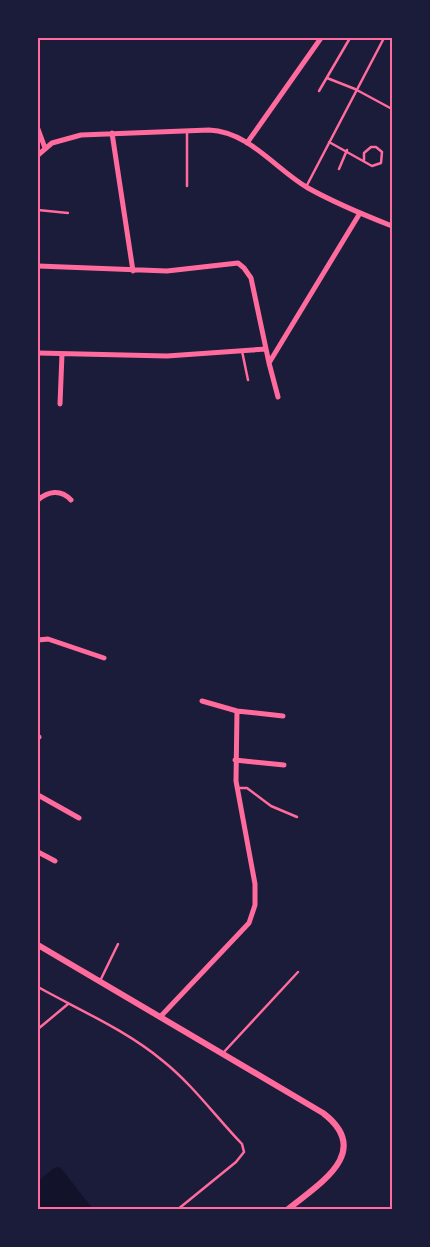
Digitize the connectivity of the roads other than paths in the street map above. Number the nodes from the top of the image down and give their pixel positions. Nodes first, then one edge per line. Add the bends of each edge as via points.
1 (321, 38) edge
2 (350, 38) edge
3 (384, 38) edge
4 (327, 78) junction
5 (355, 89) junction
6 (320, 91) dead end
7 (392, 109) edge
8 (38, 129) edge
9 (187, 131) junction
10 (112, 132) junction
11 (330, 142) junction
12 (247, 143) junction
13 (45, 148) junction
14 (348, 150) junction
15 (38, 155) edge
16 (364, 160) junction
17 (339, 169) dead end
18 (187, 186) dead end
19 (306, 187) junction
20 (38, 210) edge
21 (68, 213) dead end
22 (360, 213) junction
23 (392, 226) edge
24 (38, 266) edge
25 (133, 271) junction
26 (266, 349) junction
27 (242, 351) junction
28 (38, 353) edge
29 (62, 354) junction
30 (269, 363) junction
31 (248, 380) dead end
32 (278, 397) dead end
33 (60, 404) dead end
34 (38, 500) edge
35 (71, 500) dead end
36 (38, 640) edge
37 (104, 658) dead end
38 (202, 700) dead end
39 (237, 711) junction
40 (283, 716) dead end
41 (235, 760) junction
42 (284, 765) dead end
43 (237, 788) junction
44 (38, 795) edge
45 (297, 817) dead end
46 (78, 818) dead end
47 (38, 852) edge
48 (54, 861) dead end
49 (118, 944) dead end
50 (38, 945) edge
51 (298, 972) dead end
52 (100, 982) junction
53 (38, 986) edge
54 (68, 1004) junction
55 (161, 1016) junction
56 (38, 1029) edge
57 (223, 1053) junction
58 (176, 1210) edge
59 (287, 1210) edge

1 - 12 street
2 - 4 lane
3 - 5 lane
4 - 5 lane
4 - 6 lane
5 - 7 lane
5 - 11 lane
8 - 13 street
9 - 10 street
9 - 12 street via 225,132
9 - 18 lane
10 - 13 street via 70,137
10 - 25 street
11 - 14 lane
11 - 19 lane
12 - 19 street
13 - 15 street
14 - 16 lane
14 - 17 lane
16 - 16 lane via 368,165 378,165 383,158 382,152 371,147 364,153
19 - 22 street
20 - 21 lane
22 - 23 street
22 - 30 street
24 - 25 street
25 - 26 street via 241,265 251,278
26 - 27 street
26 - 30 street
27 - 29 street via 167,356
27 - 31 lane
28 - 29 street
29 - 33 street
30 - 32 street
34 - 35 street via 49,492
36 - 37 street via 48,639
38 - 39 street
39 - 40 street
39 - 41 street
41 - 42 street
41 - 43 street
43 - 45 lane via 247,788 271,806
43 - 55 street via 255,884 249,923
44 - 46 street
47 - 48 street
49 - 52 lane
50 - 52 street
51 - 57 lane
52 - 55 street
53 - 54 lane
54 - 56 lane
54 - 58 lane via 162,1060 189,1084 245,1148 236,1162
55 - 57 street
57 - 59 street via 323,1113 339,1126 343,1135 344,1154 338,1164

